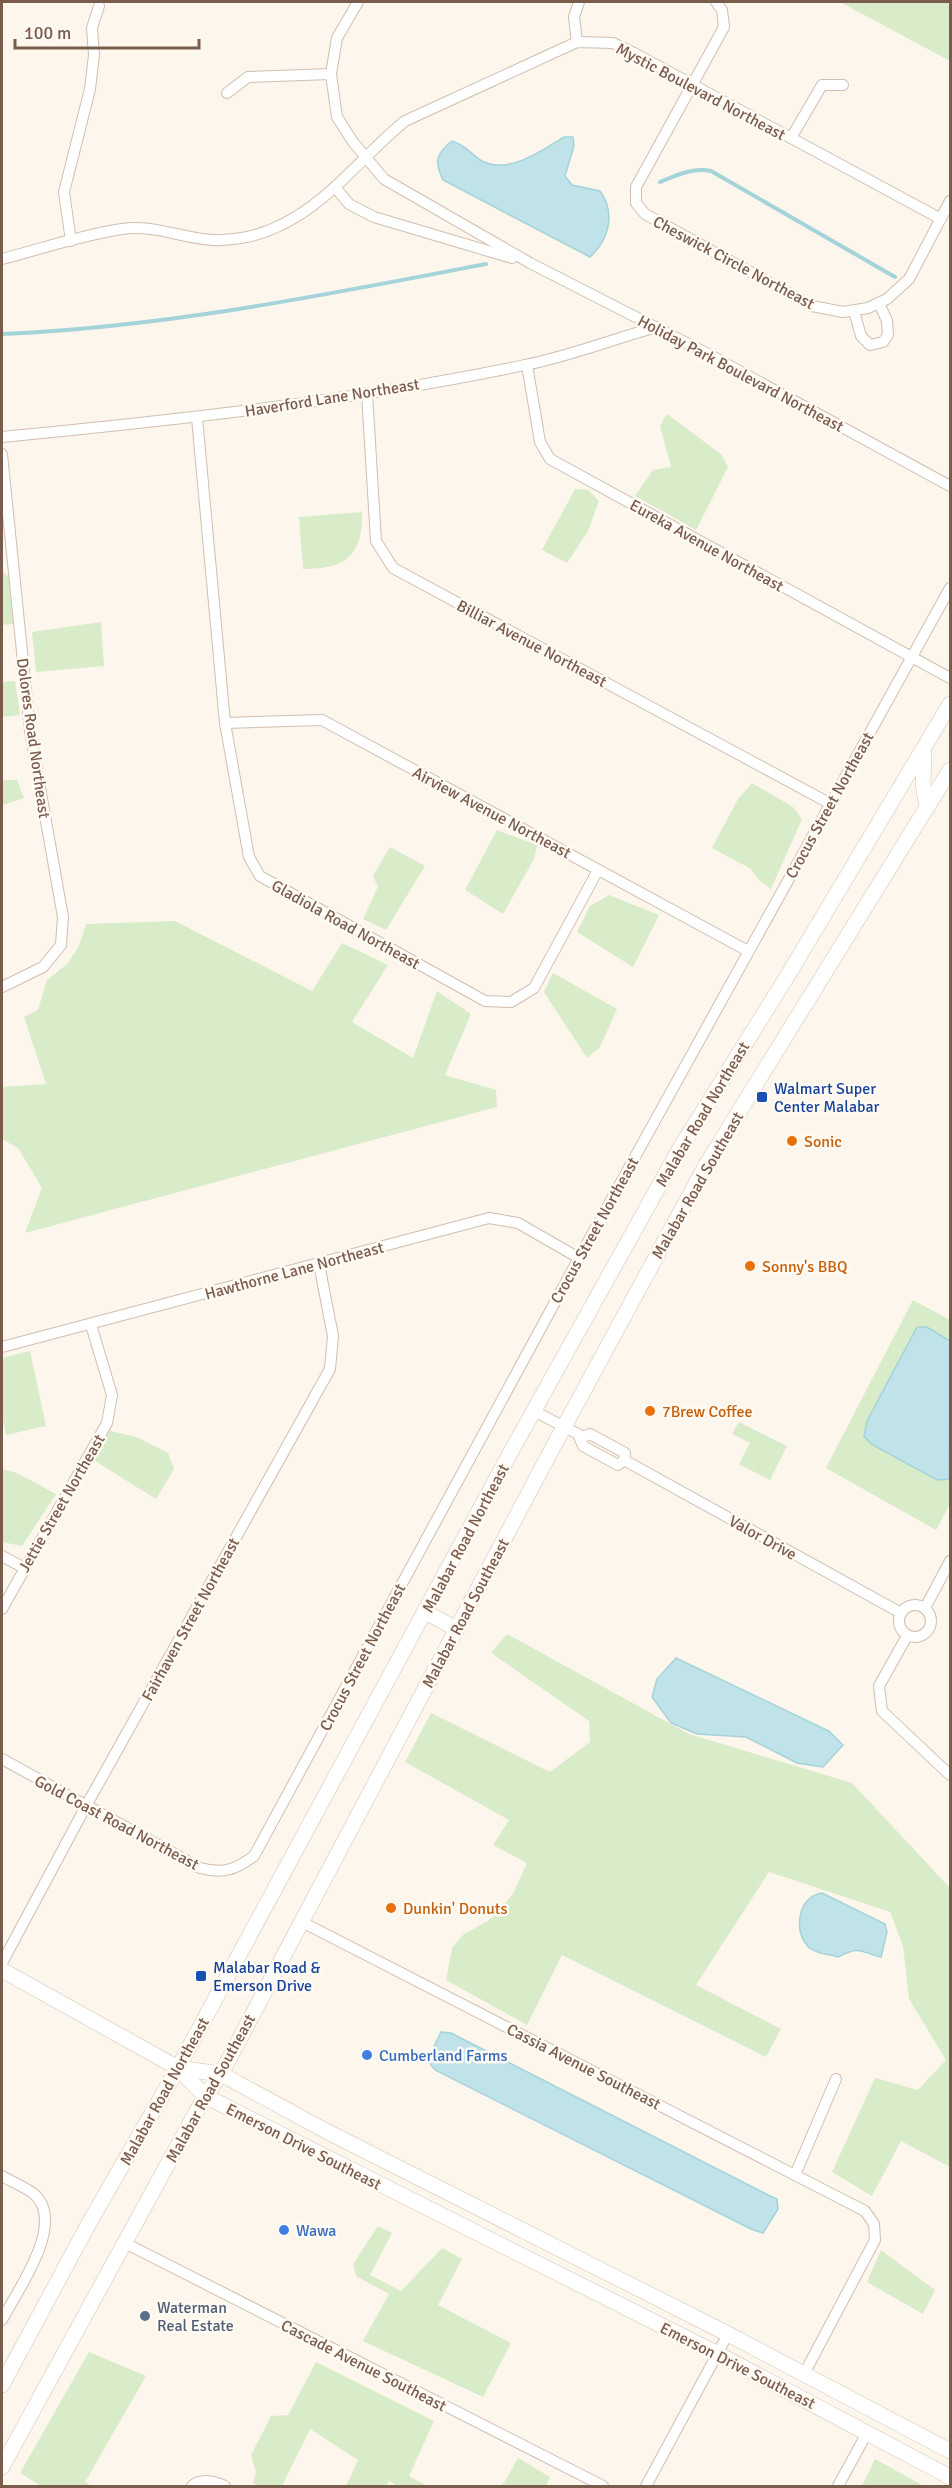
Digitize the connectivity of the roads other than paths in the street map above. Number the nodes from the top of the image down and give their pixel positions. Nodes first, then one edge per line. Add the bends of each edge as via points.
1 (357, 2) edge
2 (579, 2) edge
3 (716, 2) edge
4 (99, 6) dead end
5 (577, 42) junction
6 (331, 74) junction
7 (693, 85) junction
8 (843, 85) dead end
9 (227, 93) dead end
10 (791, 138) junction
11 (364, 157) junction
12 (335, 187) junction
13 (951, 201) edge
14 (941, 219) junction
15 (71, 241) junction
16 (2, 259) edge
17 (530, 263) junction
18 (879, 303) junction
19 (854, 311) junction
20 (657, 327) junction
21 (527, 365) junction
22 (367, 393) junction
23 (197, 418) junction
24 (2, 437) edge
25 (2, 454) edge
26 (951, 486) edge
27 (951, 588) edge
28 (912, 658) junction
29 (951, 678) edge
30 (951, 704) edge
31 (225, 723) junction
32 (924, 751) junction
33 (951, 770) edge
34 (829, 803) junction
35 (927, 808) junction
36 (598, 870) junction
37 (748, 951) junction
38 (2, 987) edge
39 (579, 1258) junction
40 (319, 1264) junction
41 (91, 1324) junction
42 (2, 1347) edge
43 (534, 1411) junction
44 (563, 1427) junction
45 (2, 1556) edge
46 (951, 1561) edge
47 (24, 1568) junction
48 (926, 1608) junction
49 (2, 1609) edge
50 (425, 1612) junction
51 (901, 1613) junction
52 (457, 1629) junction
53 (907, 1636) junction
54 (2, 1759) edge
55 (951, 1775) edge
56 (86, 1806) junction
57 (237, 1869) joint
58 (302, 1922) junction
59 (2, 1963) edge
60 (2, 1970) edge
61 (178, 2068) junction
62 (221, 2074) junction
63 (836, 2079) dead end
64 (205, 2096) junction
65 (795, 2175) junction
66 (2, 2176) edge
67 (125, 2243) junction
68 (2, 2320) edge
69 (728, 2334) junction
70 (718, 2354) junction
71 (804, 2374) junction
72 (2, 2385) edge
73 (867, 2433) junction
74 (951, 2451) edge
75 (2, 2467) edge
76 (951, 2477) edge
77 (194, 2485) edge
78 (225, 2487) edge
79 (603, 2487) edge
80 (646, 2487) edge
81 (838, 2487) edge

1 - 6 street, Holiday Park Boulevard Northeast via 337,38
2 - 5 street via 574,18
3 - 7 street, Cheswick Circle Northeast via 722,10 724,27
4 - 15 street via 92,28 90,88 64,192
5 - 7 street, Mystic Boulevard Northeast via 613,44
5 - 11 street, Mystic Boulevard Northeast via 405,121
6 - 9 street via 248,77
6 - 11 street, Holiday Park Boulevard Northeast via 337,117
7 - 10 street, Mystic Boulevard Northeast
7 - 19 street, Cheswick Circle Northeast via 636,187 636,203 645,214 812,306
8 - 10 street via 822,85
10 - 14 street, Mystic Boulevard Northeast
11 - 12 street
11 - 17 street, Holiday Park Boulevard Northeast via 384,178
12 - 15 street via 279,226 239,239 211,240 123,228
12 - 17 street, Holiday Park Boulevard Northeast via 349,204 374,217
13 - 14 street, Cheswick Circle Northeast
14 - 18 street, Cheswick Circle Northeast via 909,279
15 - 16 street
17 - 20 street, Holiday Park Boulevard Northeast
18 - 19 street, Cheswick Circle Northeast
18 - 19 street via 887,321 888,335 883,342 870,345 861,336
20 - 21 street, Haverford Lane Northeast
20 - 26 street, Holiday Park Boulevard Northeast
21 - 22 street, Haverford Lane Northeast
21 - 28 street, Eureka Avenue Northeast via 540,442 550,459
22 - 23 street, Haverford Lane Northeast
22 - 34 street, Billiar Avenue Northeast via 376,541 393,568
23 - 24 street, Haverford Lane Northeast
23 - 31 street, Gladiola Road Northeast
25 - 38 street, Dolores Road Northeast via 30,731 63,917 61,945 43,967
27 - 28 street, Crocus Street Northeast
28 - 29 street, Eureka Avenue Northeast
28 - 34 street, Crocus Street Northeast
30 - 32 main road, Malabar Road Northeast
31 - 36 street, Airview Avenue Northeast via 322,720
31 - 36 street, Gladiola Road Northeast via 249,857 260,876 485,1001 511,1002 534,988
32 - 35 main road
32 - 43 main road, Malabar Road Northeast via 679,1150
33 - 35 main road, Malabar Road Southeast
34 - 37 street, Crocus Street Northeast
35 - 44 main road, Malabar Road Southeast via 706,1165
36 - 37 street, Airview Avenue Northeast
37 - 39 street, Crocus Street Northeast
39 - 40 street, Hawthorne Lane Northeast via 518,1223 489,1218
39 - 57 street, Crocus Street Northeast via 254,1856
40 - 41 street, Hawthorne Lane Northeast
40 - 56 street, Fairhaven Street Northeast via 333,1336 330,1369
41 - 42 street, Hawthorne Lane Northeast
41 - 47 street, Jettie Street Northeast via 112,1395 107,1423
43 - 44 street, Valor Drive
43 - 50 main road, Malabar Road Northeast
44 - 51 street, Valor Drive via 582,1437 590,1434 625,1453 624,1460
44 - 52 main road, Malabar Road Southeast
45 - 47 street
46 - 48 street
47 - 49 street, Jettie Street Northeast
48 - 51 street via 910,1606
48 - 53 street via 932,1622 928,1632 919,1637
50 - 52 main road
50 - 61 main road, Malabar Road Northeast
51 - 53 street via 899,1624
52 - 58 main road, Malabar Road Southeast
53 - 55 street via 879,1686 882,1711
54 - 56 street, Gold Coast Road Northeast
56 - 57 street, Gold Coast Road Northeast via 200,1868 217,1872
56 - 59 street, Fairhaven Street Northeast
58 - 62 main road, Malabar Road Southeast
58 - 65 street, Cassia Avenue Southeast
60 - 61 main road
61 - 62 main road, Emerson Drive Southeast
61 - 64 main road, Emerson Drive Southeast
61 - 72 main road, Malabar Road Northeast
62 - 64 main road, Malabar Road Southeast
62 - 69 main road, Emerson Drive Southeast
63 - 65 street
64 - 67 main road, Malabar Road Southeast
64 - 70 main road, Emerson Drive Southeast
65 - 71 street, Cassia Avenue Southeast via 865,2211 874,2224 875,2240
66 - 68 street via 35,2195 45,2216 42,2245
67 - 75 main road, Malabar Road Southeast
67 - 79 street, Cascade Avenue Southeast
69 - 70 street
69 - 71 main road, Emerson Drive Southeast
70 - 73 main road, Emerson Drive Southeast
70 - 80 street
71 - 74 main road, Emerson Drive Southeast
73 - 76 main road, Emerson Drive Southeast
73 - 81 street
77 - 78 street via 214,2481

